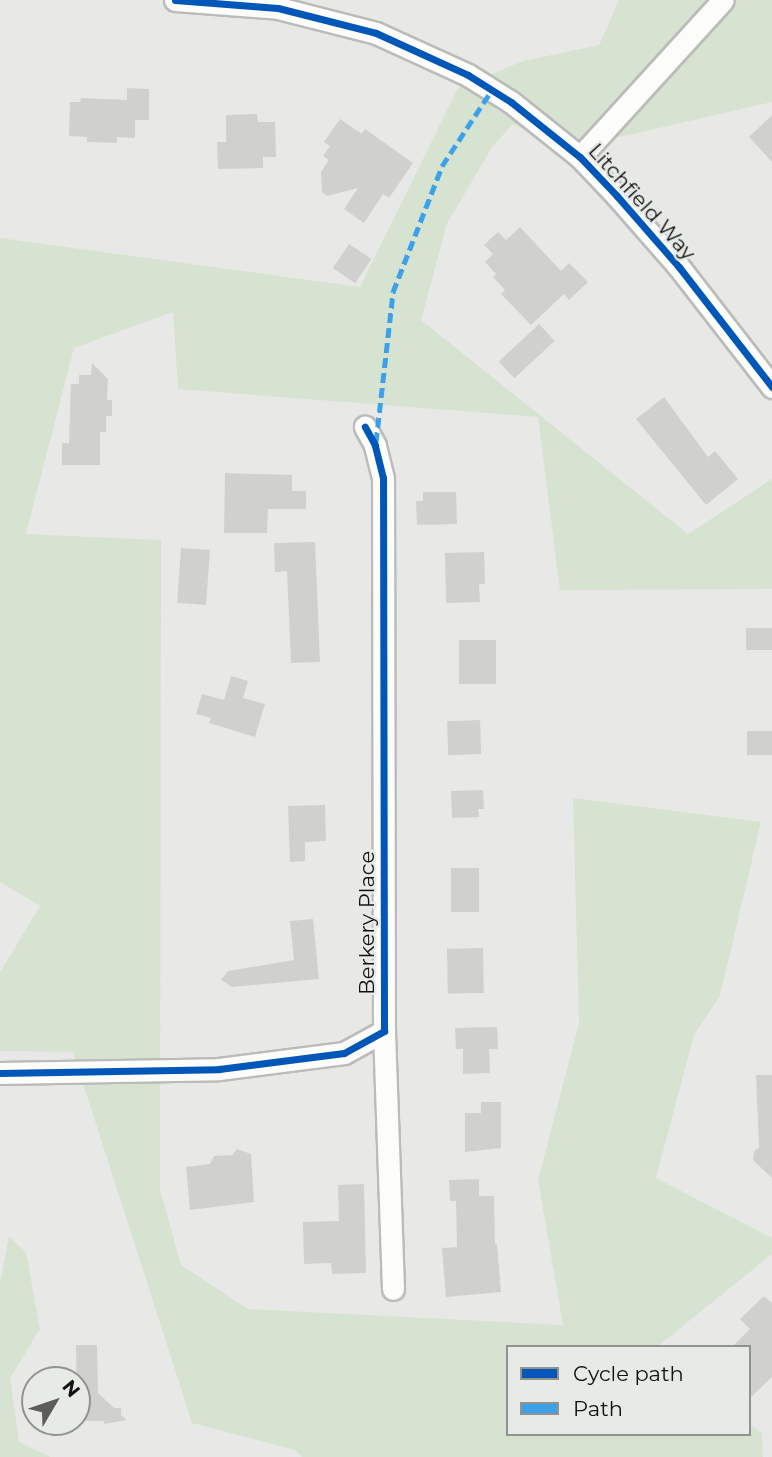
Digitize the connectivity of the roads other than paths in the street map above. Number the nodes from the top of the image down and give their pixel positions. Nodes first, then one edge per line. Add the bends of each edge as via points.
1 (175, 0) edge
2 (723, 0) edge
3 (580, 157) junction
4 (772, 387) edge
5 (365, 427) dead end
6 (384, 1031) junction
7 (0, 1073) edge
8 (393, 1289) dead end

1 - 3 street, Litchfield Way via 278,8 376,33 468,75 511,102
2 - 3 street
3 - 4 street, Litchfield Way via 679,267
5 - 6 street, Berkery Place via 376,445 383,478
6 - 7 street via 344,1053 219,1069
6 - 8 street, Berkery Place

